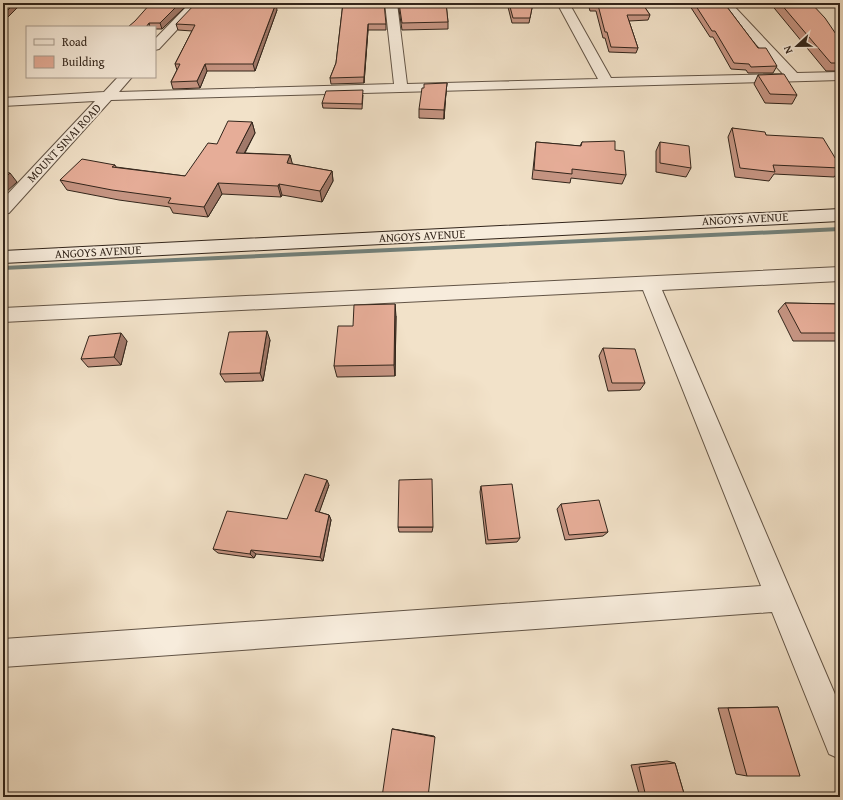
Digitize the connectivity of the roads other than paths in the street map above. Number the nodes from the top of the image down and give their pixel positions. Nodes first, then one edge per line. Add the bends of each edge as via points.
1 (196, 3) edge
2 (390, 3) edge
3 (563, 3) edge
4 (725, 3) edge
5 (156, 45) edge
6 (840, 76) edge
7 (124, 78) edge
8 (793, 78) junction
9 (606, 82) junction
10 (401, 88) junction
11 (107, 96) junction
12 (3, 102) edge
13 (3, 209) edge
14 (840, 214) edge
15 (3, 257) edge
16 (840, 274) edge
17 (650, 284) junction
18 (3, 315) edge
19 (780, 598) junction
20 (3, 652) edge
21 (840, 743) edge

1 - 5 street
2 - 10 street
3 - 9 street
4 - 8 street
6 - 8 street
7 - 11 street, MOUNT SINAI ROAD
8 - 9 street
9 - 10 street
10 - 11 street
11 - 12 street
11 - 13 street, MOUNT SINAI ROAD
14 - 15 street, ANGOYS AVENUE
16 - 17 street
17 - 18 street
17 - 19 street
19 - 20 street
19 - 21 street

